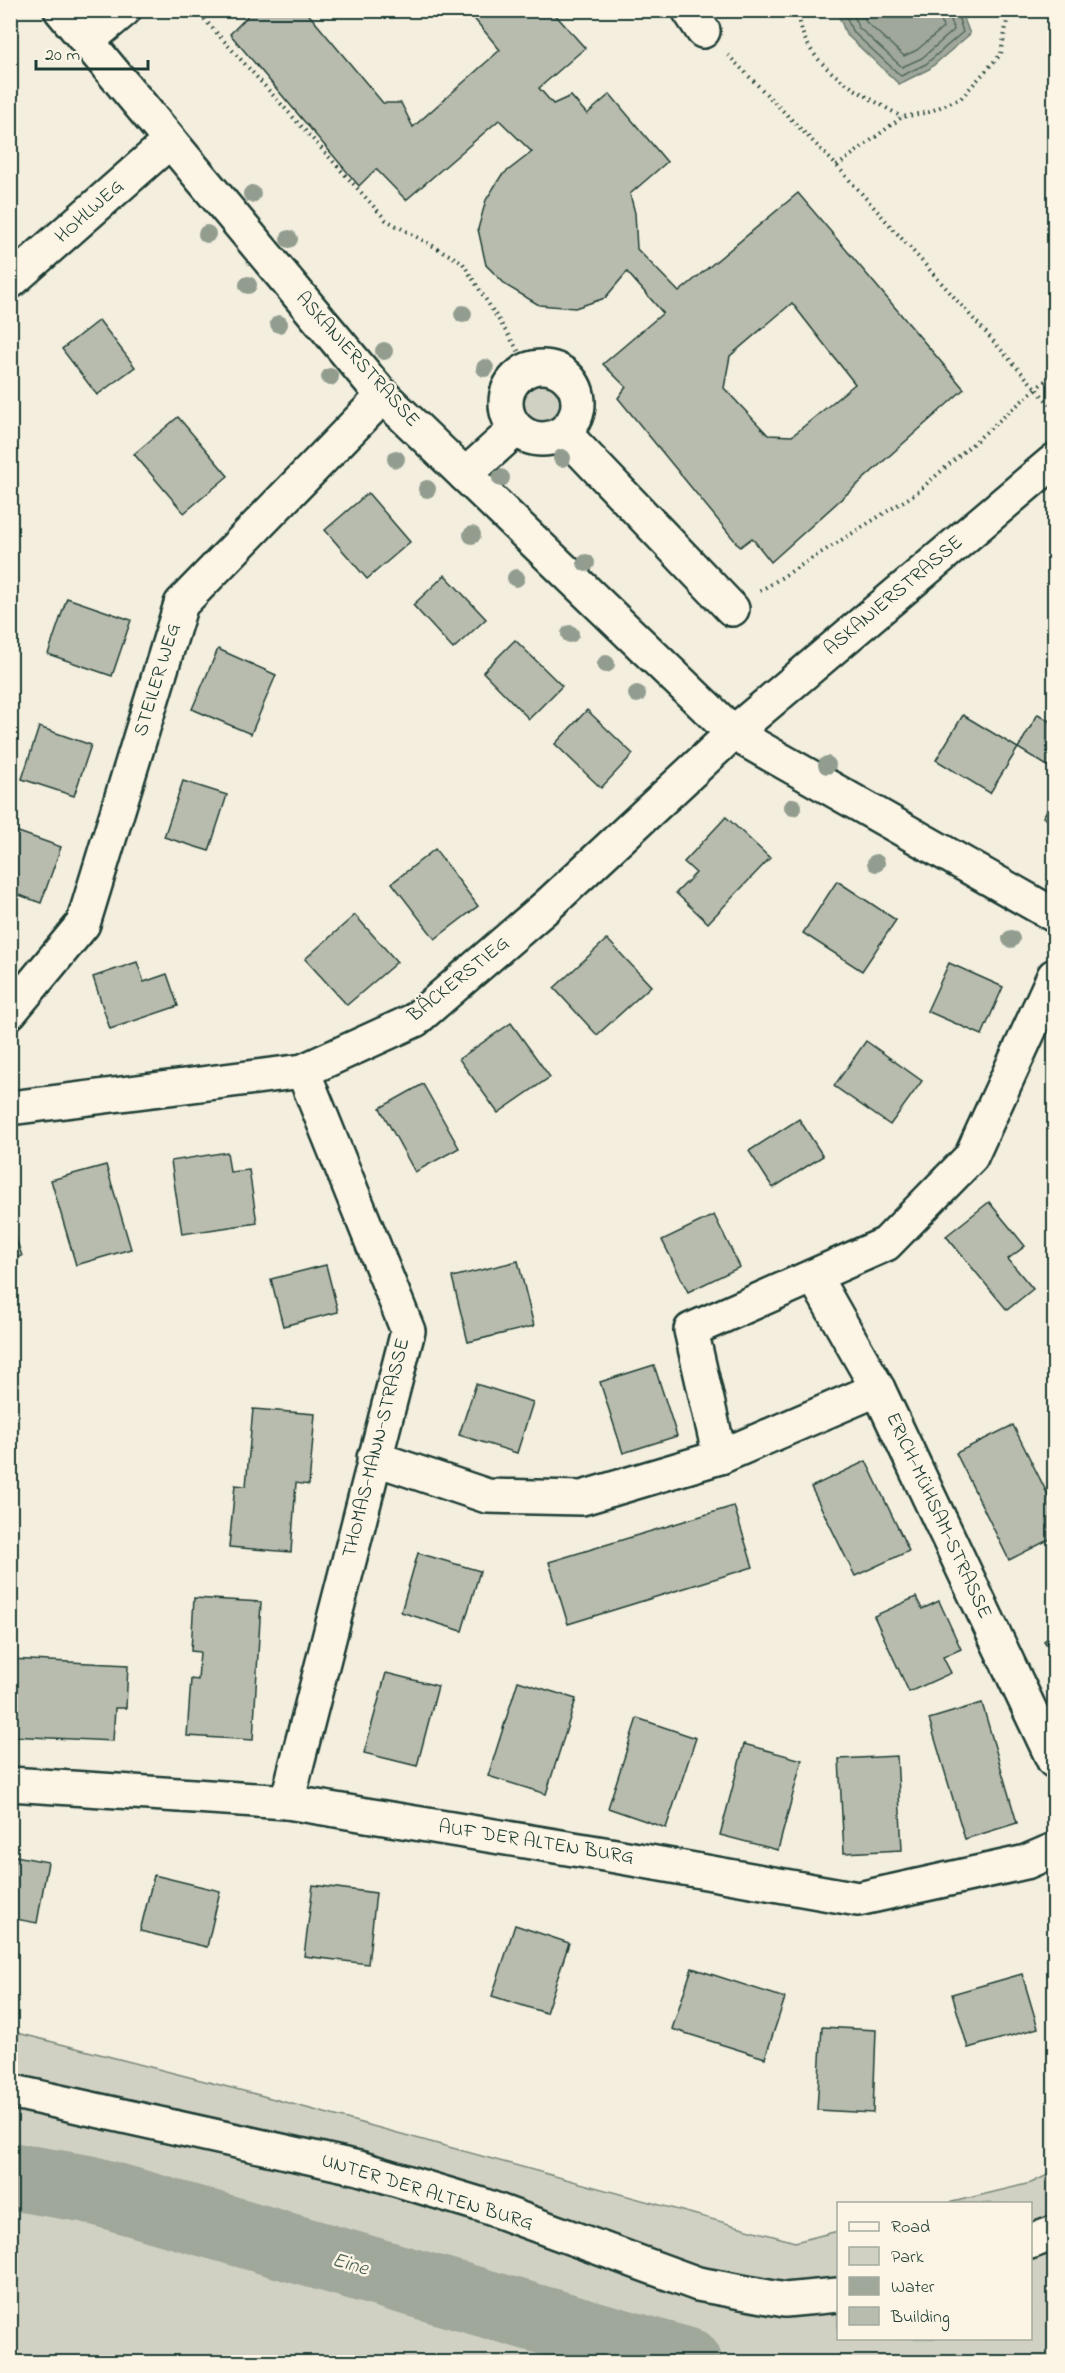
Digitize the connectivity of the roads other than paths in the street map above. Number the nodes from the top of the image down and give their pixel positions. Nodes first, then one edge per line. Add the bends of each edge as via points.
1 (61, 10) edge
2 (124, 10) edge
3 (87, 41) junction
4 (170, 141) junction
5 (10, 282) edge
6 (383, 396) junction
7 (516, 429) junction
8 (564, 433) junction
9 (1053, 464) edge
10 (465, 475) junction
11 (732, 609) road end
12 (733, 732) junction
13 (1054, 915) edge
14 (1054, 976) edge
15 (10, 1012) edge
16 (303, 1071) junction
17 (10, 1108) edge
18 (814, 1276) junction
19 (878, 1389) junction
20 (720, 1457) junction
21 (374, 1458) junction
22 (1054, 1761) edge
23 (10, 1784) edge
24 (287, 1802) junction
25 (1054, 1850) edge
26 (10, 2091) edge
27 (1054, 2233) edge
28 (1032, 2241) edge
29 (837, 2295) edge

1 - 3 street, ASKANIERSTRASSE
2 - 3 street
3 - 4 street, ASKANIERSTRASSE
4 - 5 street, HOHLWEG
4 - 6 street, ASKANIERSTRASSE
6 - 10 street, ASKANIERSTRASSE
6 - 15 street, STEILER WEG via 181,604 83,924
7 - 8 street via 540,440
7 - 8 street via 506,406 507,392 521,362 555,369 568,378 576,392 578,408
7 - 10 street
8 - 11 street
9 - 12 street, ASKANIERSTRASSE
10 - 12 street, ASKANIERSTRASSE
12 - 13 street, ASKANIERSTRASSE
12 - 16 street, BÄCKERSTIEG via 547,906 415,1020
14 - 18 street via 971,1157 886,1244
16 - 17 street, BÄCKERSTIEG
16 - 21 street, THOMAS-MANN-STRASSE via 408,1331
18 - 19 street, ERICH-MÜHSAM-STRASSE
18 - 20 street via 691,1330
19 - 20 street
19 - 22 street, ERICH-MÜHSAM-STRASSE
20 - 21 street via 582,1498 487,1496
21 - 24 street, THOMAS-MANN-STRASSE
23 - 24 street, AUF DER ALTEN BURG
24 - 25 street, AUF DER ALTEN BURG via 858,1899 1026,1862
26 - 29 street, UNTER DER ALTEN BURG via 359,2168 482,2205 699,2284 785,2300
27 - 28 street

